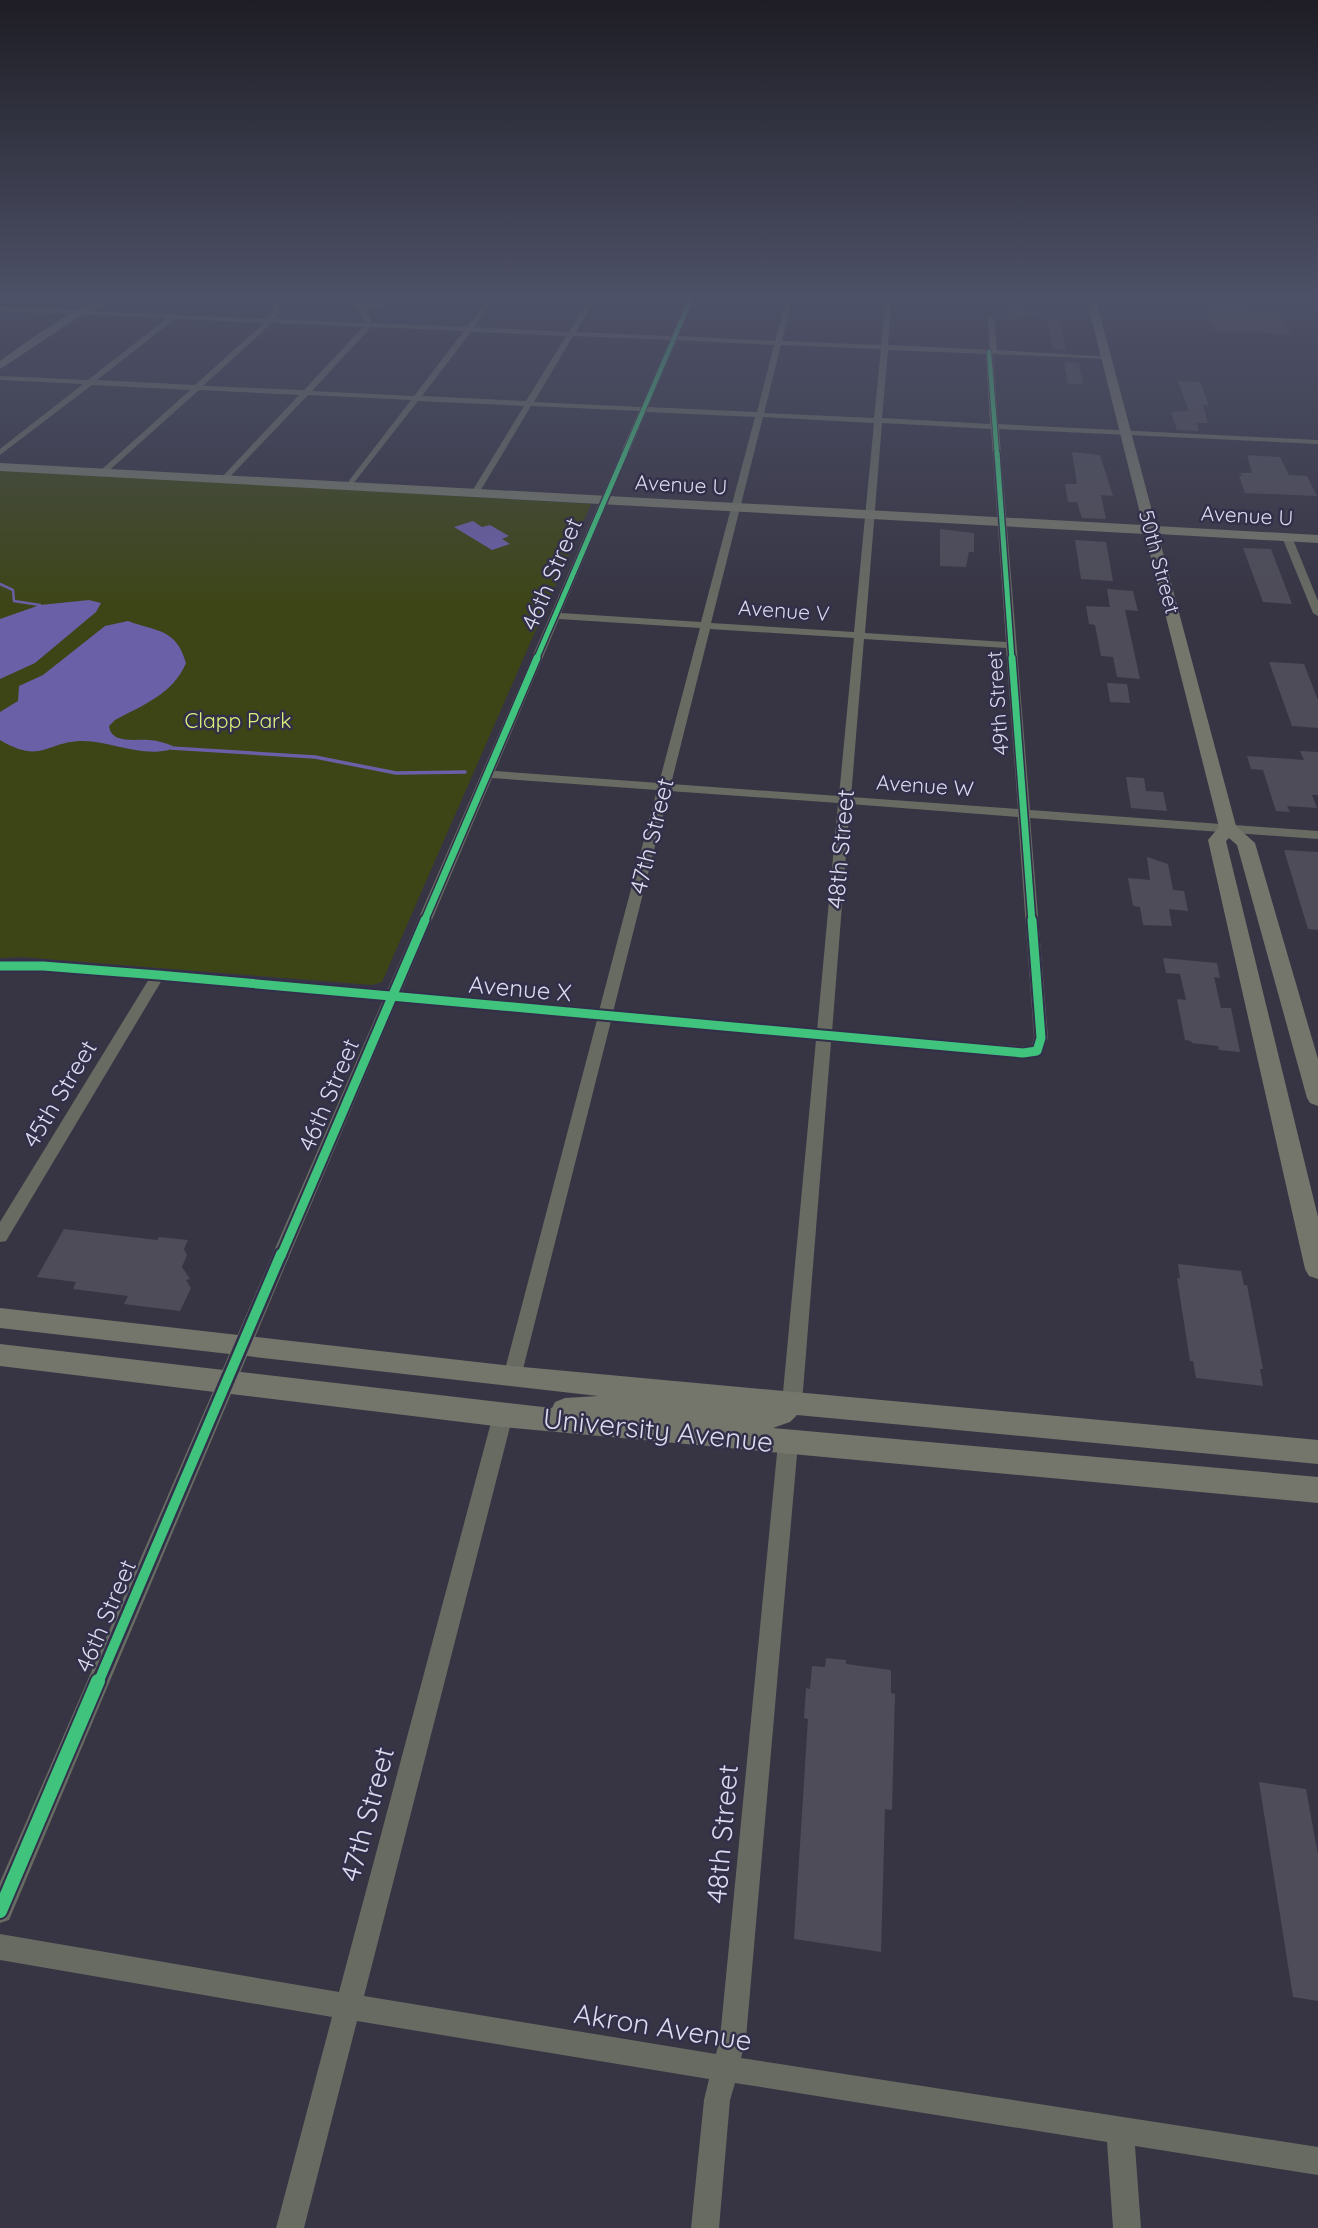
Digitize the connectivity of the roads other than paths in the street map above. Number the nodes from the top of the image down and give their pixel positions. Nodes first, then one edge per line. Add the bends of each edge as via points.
1 (70, 398) edge
2 (185, 398) edge
3 (301, 398) edge
4 (397, 398) edge
5 (533, 398) edge
6 (649, 398) edge
7 (764, 398) edge
8 (880, 398) edge
9 (994, 398) edge
10 (1117, 398) edge
11 (416, 399) junction
12 (529, 404) junction
13 (644, 410) junction
14 (760, 415) junction
15 (878, 421) junction
16 (995, 426) junction
17 (1126, 433) junction
18 (1318, 442) edge
19 (0, 453) edge
20 (0, 467) edge
21 (103, 473) junction
22 (225, 479) junction
23 (349, 486) junction
24 (475, 493) junction
25 (605, 500) junction
26 (736, 507) junction
27 (870, 514) junction
28 (1002, 522) junction
29 (1151, 530) junction
30 (1287, 537) junction
31 (1318, 539) edge
32 (1318, 613) edge
33 (555, 616) junction
34 (706, 626) junction
35 (860, 635) junction
36 (1011, 645) junction
37 (488, 774) junction
38 (664, 786) junction
39 (845, 800) junction
40 (1024, 813) junction
41 (1228, 828) junction
42 (1318, 835) edge
43 (0, 966) edge
44 (159, 975) junction
45 (392, 996) junction
46 (605, 1016) junction
47 (824, 1036) junction
48 (1037, 1051) joint
49 (1318, 1098) edge
50 (0, 1236) edge
51 (1318, 1269) edge
52 (0, 1318) edge
53 (243, 1346) junction
54 (0, 1356) edge
55 (512, 1377) junction
56 (227, 1383) junction
57 (792, 1403) junction
58 (503, 1415) junction
59 (1012, 1422) junction
60 (788, 1443) junction
61 (1318, 1452) edge
62 (1016, 1461) junction
63 (1318, 1490) edge
64 (0, 1911) edge
65 (0, 1947) edge
66 (347, 2007) junction
67 (725, 2069) junction
68 (1120, 2132) junction
69 (1318, 2161) edge
70 (290, 2228) edge
71 (705, 2228) edge
72 (1127, 2228) edge

1 - 19 street
2 - 21 street
3 - 22 street
4 - 11 street
5 - 12 street
6 - 13 street, 46th Street
7 - 14 street, 47th Street
8 - 15 street, 48th Street
9 - 16 street, 49th Street
10 - 17 main road, 50th Street
11 - 12 street
11 - 23 street
12 - 13 street
12 - 24 street
13 - 14 street
13 - 25 street, 46th Street
14 - 15 street
14 - 26 street, 47th Street
15 - 16 street
15 - 27 street, 48th Street
16 - 17 street
16 - 28 street, 49th Street
17 - 18 street
17 - 29 main road, 50th Street
20 - 21 main road, Avenue U
21 - 22 main road, Avenue U
22 - 23 main road, Avenue U
23 - 24 main road, Avenue U
24 - 25 main road, Avenue U
25 - 26 main road, Avenue U
25 - 33 street, 46th Street
26 - 27 main road, Avenue U
26 - 34 street, 47th Street
27 - 28 main road, Avenue U
27 - 35 street, 48th Street
28 - 29 main road, Avenue U
28 - 36 street, 49th Street
29 - 30 main road, Avenue U
29 - 41 main road, 50th Street
30 - 31 main road, Avenue U
30 - 32 street
33 - 34 street, Avenue V
33 - 37 street, 46th Street
34 - 35 street, Avenue V
34 - 38 street, 47th Street
35 - 36 street, Avenue V
35 - 39 street, 48th Street
36 - 40 street, 49th Street
37 - 38 street, Avenue W
37 - 45 street, 46th Street
38 - 39 street, Avenue W
38 - 46 street, 47th Street
39 - 40 street, Avenue W
39 - 47 street, 48th Street
40 - 41 street, Avenue W
40 - 48 street, 49th Street via 1041,1038
41 - 42 street, Avenue W
41 - 49 main road, 50th Street via 1246,843
41 - 51 main road, 50th Street via 1217,840
43 - 44 street, Avenue X
44 - 45 street, Avenue X
44 - 50 street, 45th Street
45 - 46 street, Avenue X
45 - 53 street, 46th Street
46 - 47 street, Avenue X
46 - 55 street, 47th Street
47 - 48 street, Avenue X
47 - 57 street, 48th Street
52 - 53 main road, University Avenue
53 - 55 main road, University Avenue
53 - 56 street, 46th Street
54 - 56 main road, University Avenue
55 - 57 main road, University Avenue
56 - 58 main road, University Avenue
56 - 64 street, 46th Street
57 - 58 main road via 765,1419 611,1407
57 - 59 main road, University Avenue
58 - 60 main road, University Avenue
58 - 66 street, 47th Street
59 - 61 main road, University Avenue
59 - 62 main road
60 - 62 main road, University Avenue
60 - 67 street, 48th Street via 733,2038
62 - 63 main road, University Avenue
65 - 66 street, Akron Avenue
66 - 67 street, Akron Avenue
66 - 70 street, 47th Street
67 - 68 street, Akron Avenue
67 - 71 street, 48th Street via 717,2100
68 - 69 street, Akron Avenue
68 - 72 street

